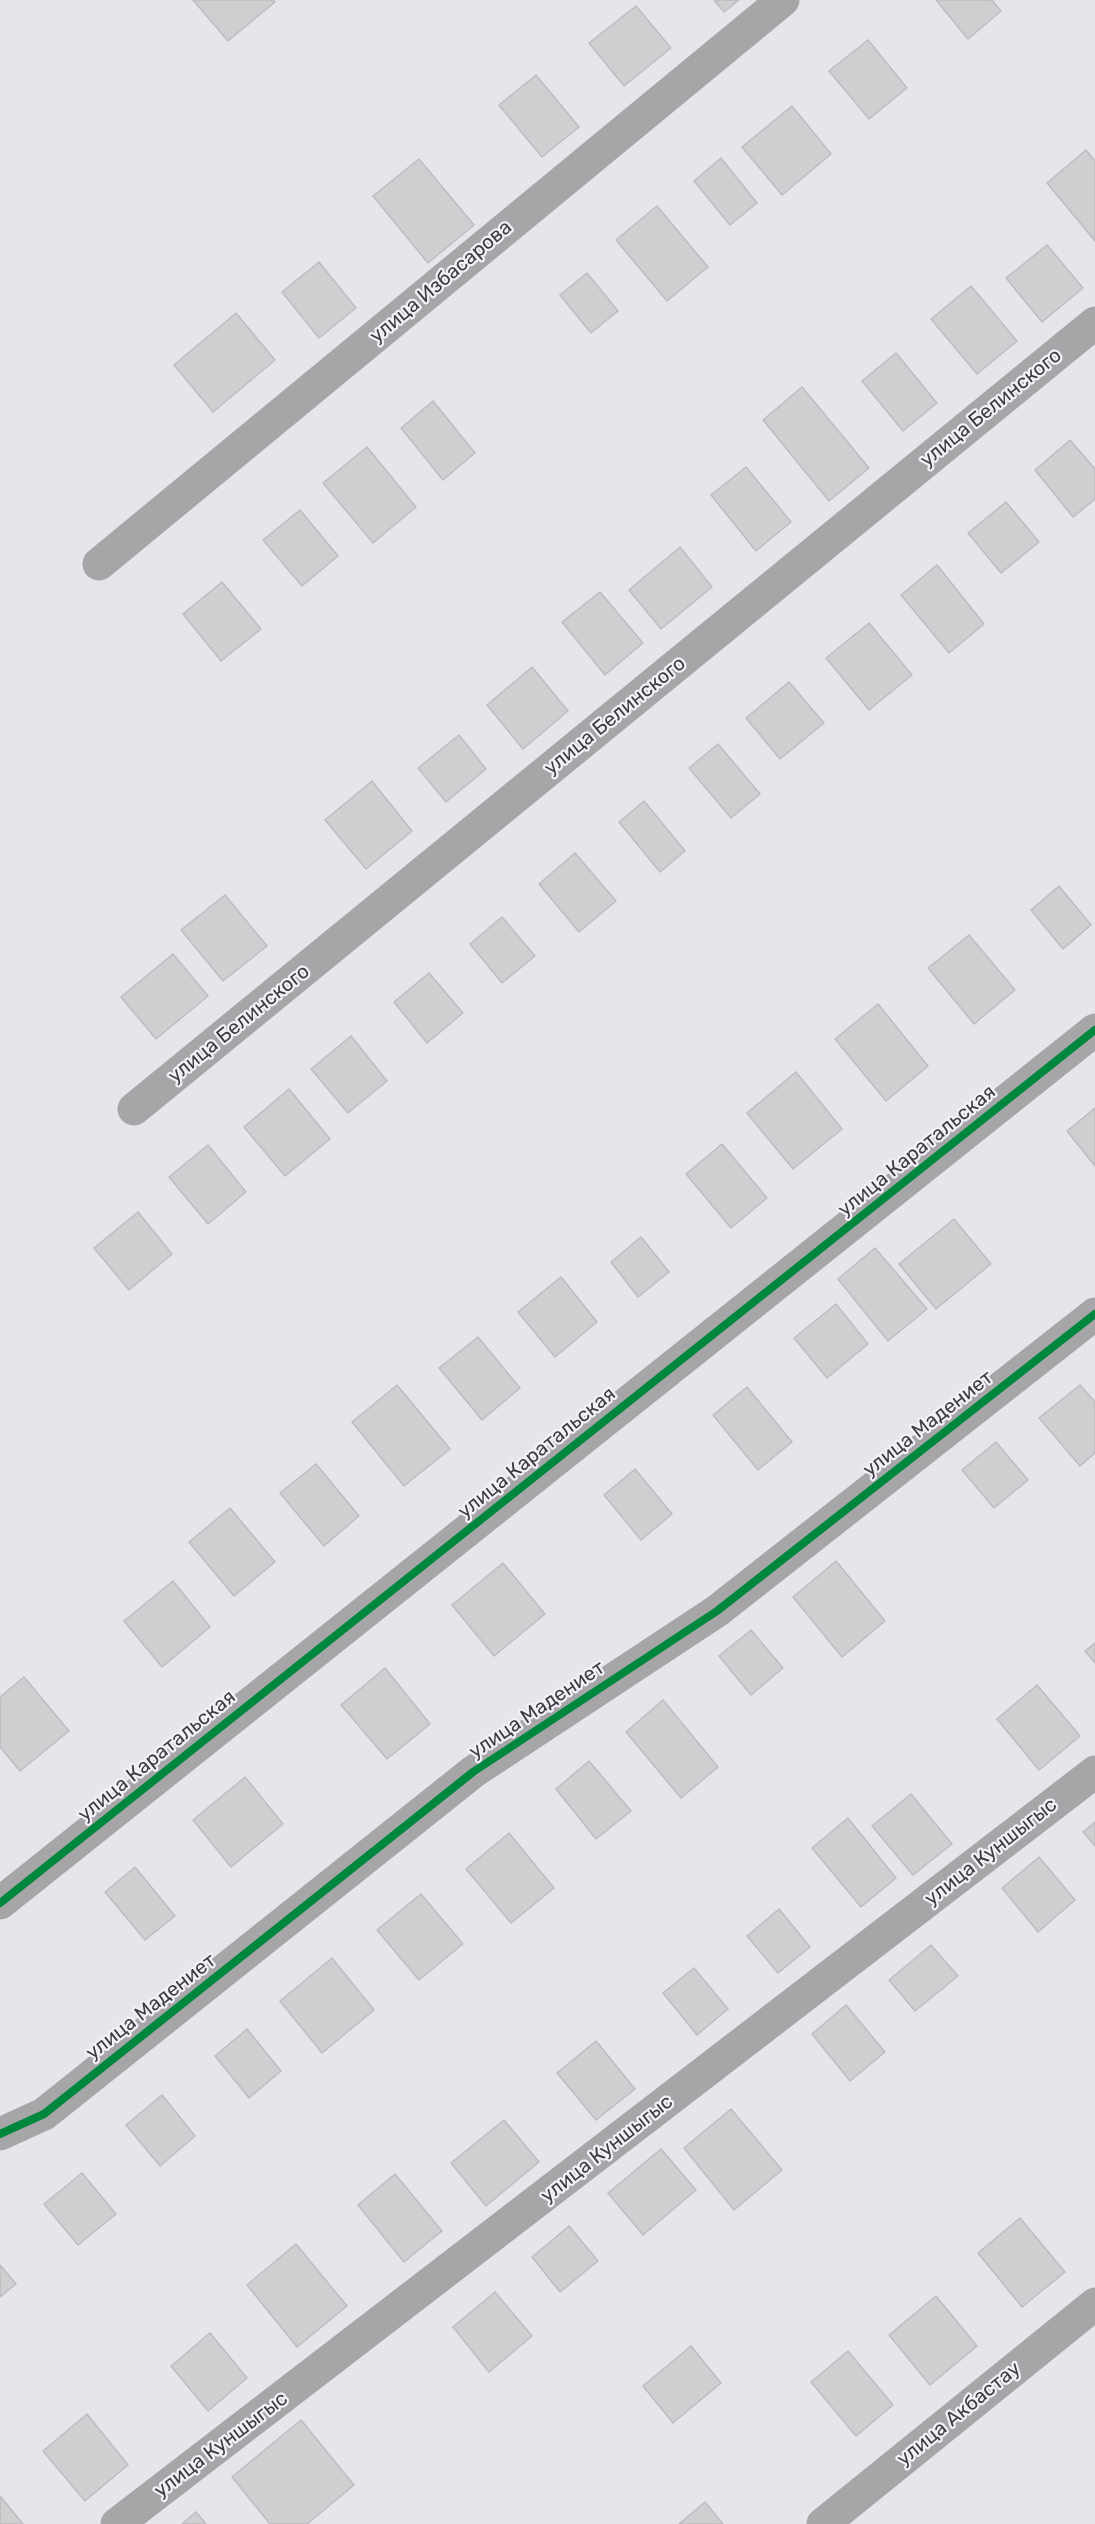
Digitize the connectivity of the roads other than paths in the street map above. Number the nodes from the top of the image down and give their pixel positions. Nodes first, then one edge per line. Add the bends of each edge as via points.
1 (783, 0) edge
2 (1095, 323) edge
3 (99, 564) dead end
4 (1095, 1030) edge
5 (134, 1109) dead end
6 (1095, 1314) edge
7 (1095, 1772) edge
8 (0, 1903) edge
9 (0, 2134) edge
10 (1095, 2304) edge
11 (117, 2524) edge
12 (823, 2524) edge

1 - 3 street, улица Избасарова
2 - 5 street, улица Белинского
4 - 8 street, улица Каратальская
6 - 9 street, улица Мадениет via 717,1611 473,1772 44,2114
7 - 11 street, улица Куншыгыс
10 - 12 street, улица Акбастау

